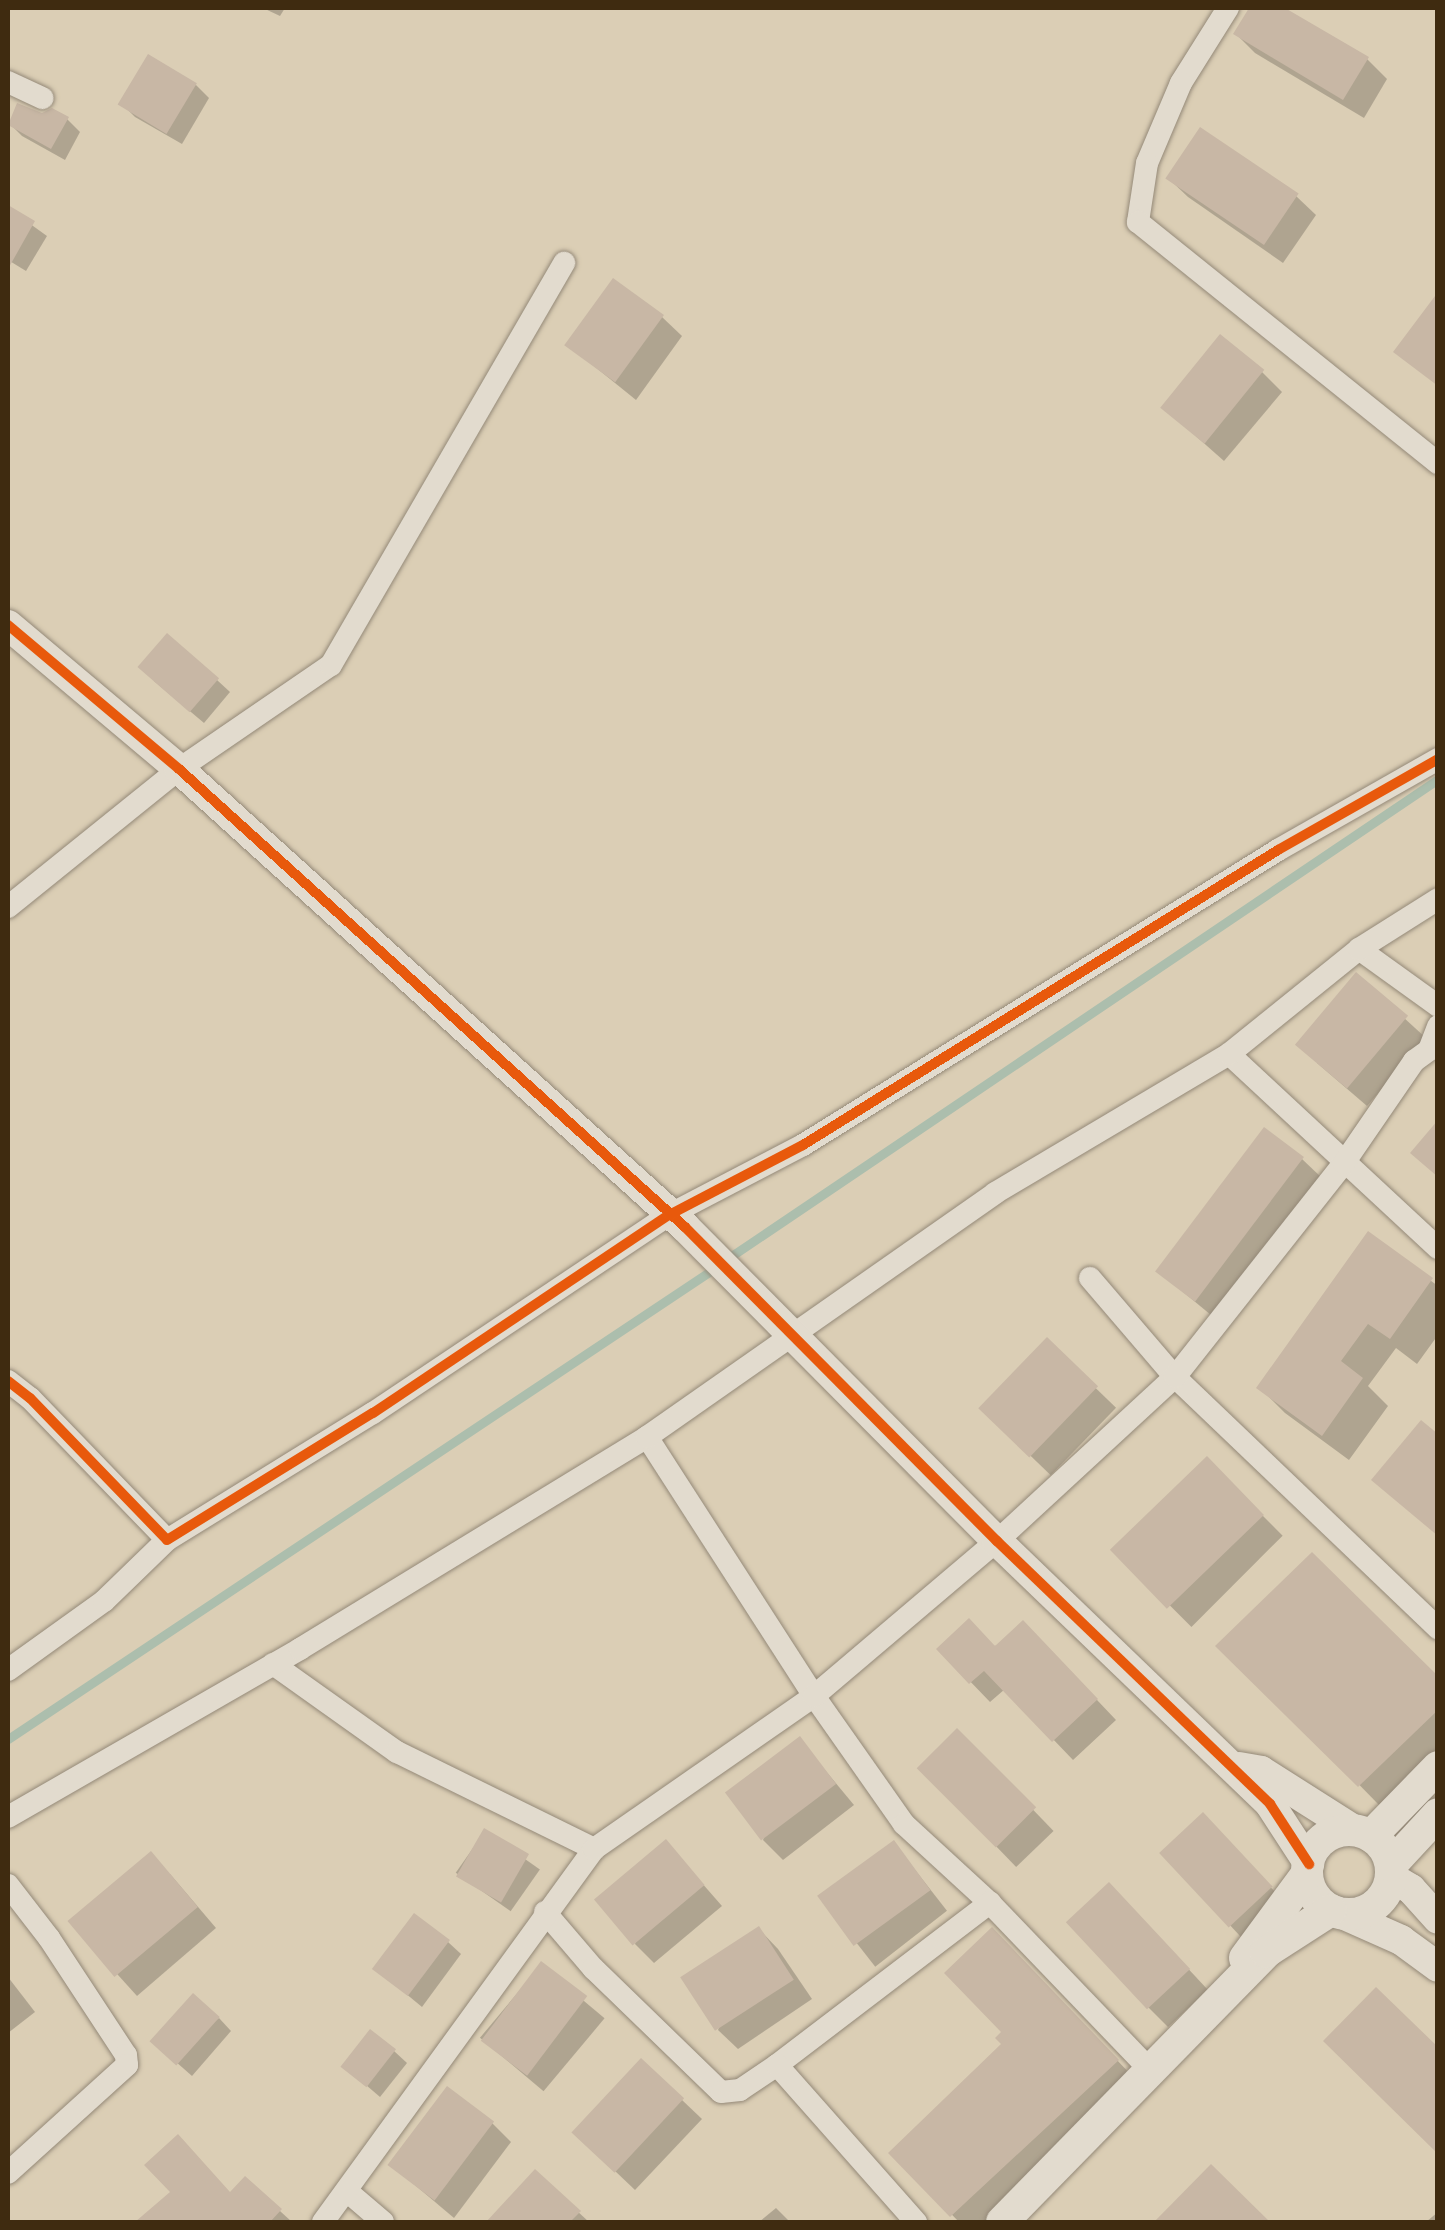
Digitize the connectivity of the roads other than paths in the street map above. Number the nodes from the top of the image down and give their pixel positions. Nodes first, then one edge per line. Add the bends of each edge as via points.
1 (1228, 8) edge
2 (8, 82) edge
3 (42, 98) dead end
4 (564, 263) dead end
5 (1438, 463) edge
6 (8, 624) edge
7 (1438, 759) edge
8 (179, 770) junction
9 (1438, 899) edge
10 (8, 907) edge
11 (1360, 949) junction
12 (1438, 1006) edge
13 (1438, 1026) edge
14 (1229, 1054) junction
15 (1344, 1163) junction
16 (678, 1221) junction
17 (1438, 1248) edge
18 (1090, 1278) dead end
19 (794, 1338) junction
20 (1175, 1377) junction
21 (8, 1381) edge
22 (647, 1437) junction
23 (167, 1540) junction
24 (997, 1541) junction
25 (1438, 1628) edge
26 (272, 1664) junction
27 (8, 1670) edge
28 (814, 1696) junction
29 (1231, 1766) junction
30 (1438, 1767) edge
31 (1438, 1814) edge
32 (8, 1817) edge
33 (1363, 1833) junction
34 (594, 1849) junction
35 (1308, 1869) junction
36 (1391, 1871) junction
37 (8, 1885) edge
38 (990, 1903) junction
39 (1334, 1911) junction
40 (545, 1912) junction
41 (1438, 1919) edge
42 (1438, 1967) edge
43 (1221, 2000) junction
44 (776, 2064) junction
45 (1150, 2070) junction
46 (8, 2173) edge
47 (348, 2192) junction
48 (323, 2222) edge
49 (384, 2222) edge
50 (916, 2222) edge
51 (1002, 2222) edge

1 - 5 street via 1181,83 1147,163 1138,222
2 - 3 street
4 - 8 street via 331,665
6 - 8 street
7 - 16 street via 1278,850
8 - 10 street
8 - 16 street
9 - 11 street
11 - 12 street
11 - 14 street
13 - 15 street via 1429,1050 1414,1061
14 - 15 street
14 - 19 street via 995,1194
15 - 17 street
15 - 20 street
16 - 19 street
16 - 23 street
18 - 20 street
19 - 22 street
19 - 24 street
20 - 24 street
20 - 25 street
21 - 23 street
22 - 26 street
22 - 28 street
23 - 27 street via 104,1601
24 - 28 street
24 - 29 street
26 - 32 street
26 - 34 street via 397,1752
28 - 34 street
28 - 38 street via 904,1824
29 - 33 street via 1260,1771
29 - 35 street via 1270,1804
30 - 33 main road
31 - 36 main road
33 - 35 main road via 1336,1832 1321,1841
33 - 36 main road via 1381,1844
34 - 40 street
35 - 39 main road via 1316,1898
35 - 43 main road
36 - 39 main road via 1382,1899 1372,1907
36 - 41 street
37 - 46 street via 127,2064
38 - 44 street
38 - 45 street
39 - 42 street via 1401,1940
39 - 43 main road via 1266,1952
40 - 44 street via 721,2092 740,2090
40 - 47 street
43 - 45 main road
44 - 50 street
45 - 51 main road
47 - 48 street
47 - 49 street

